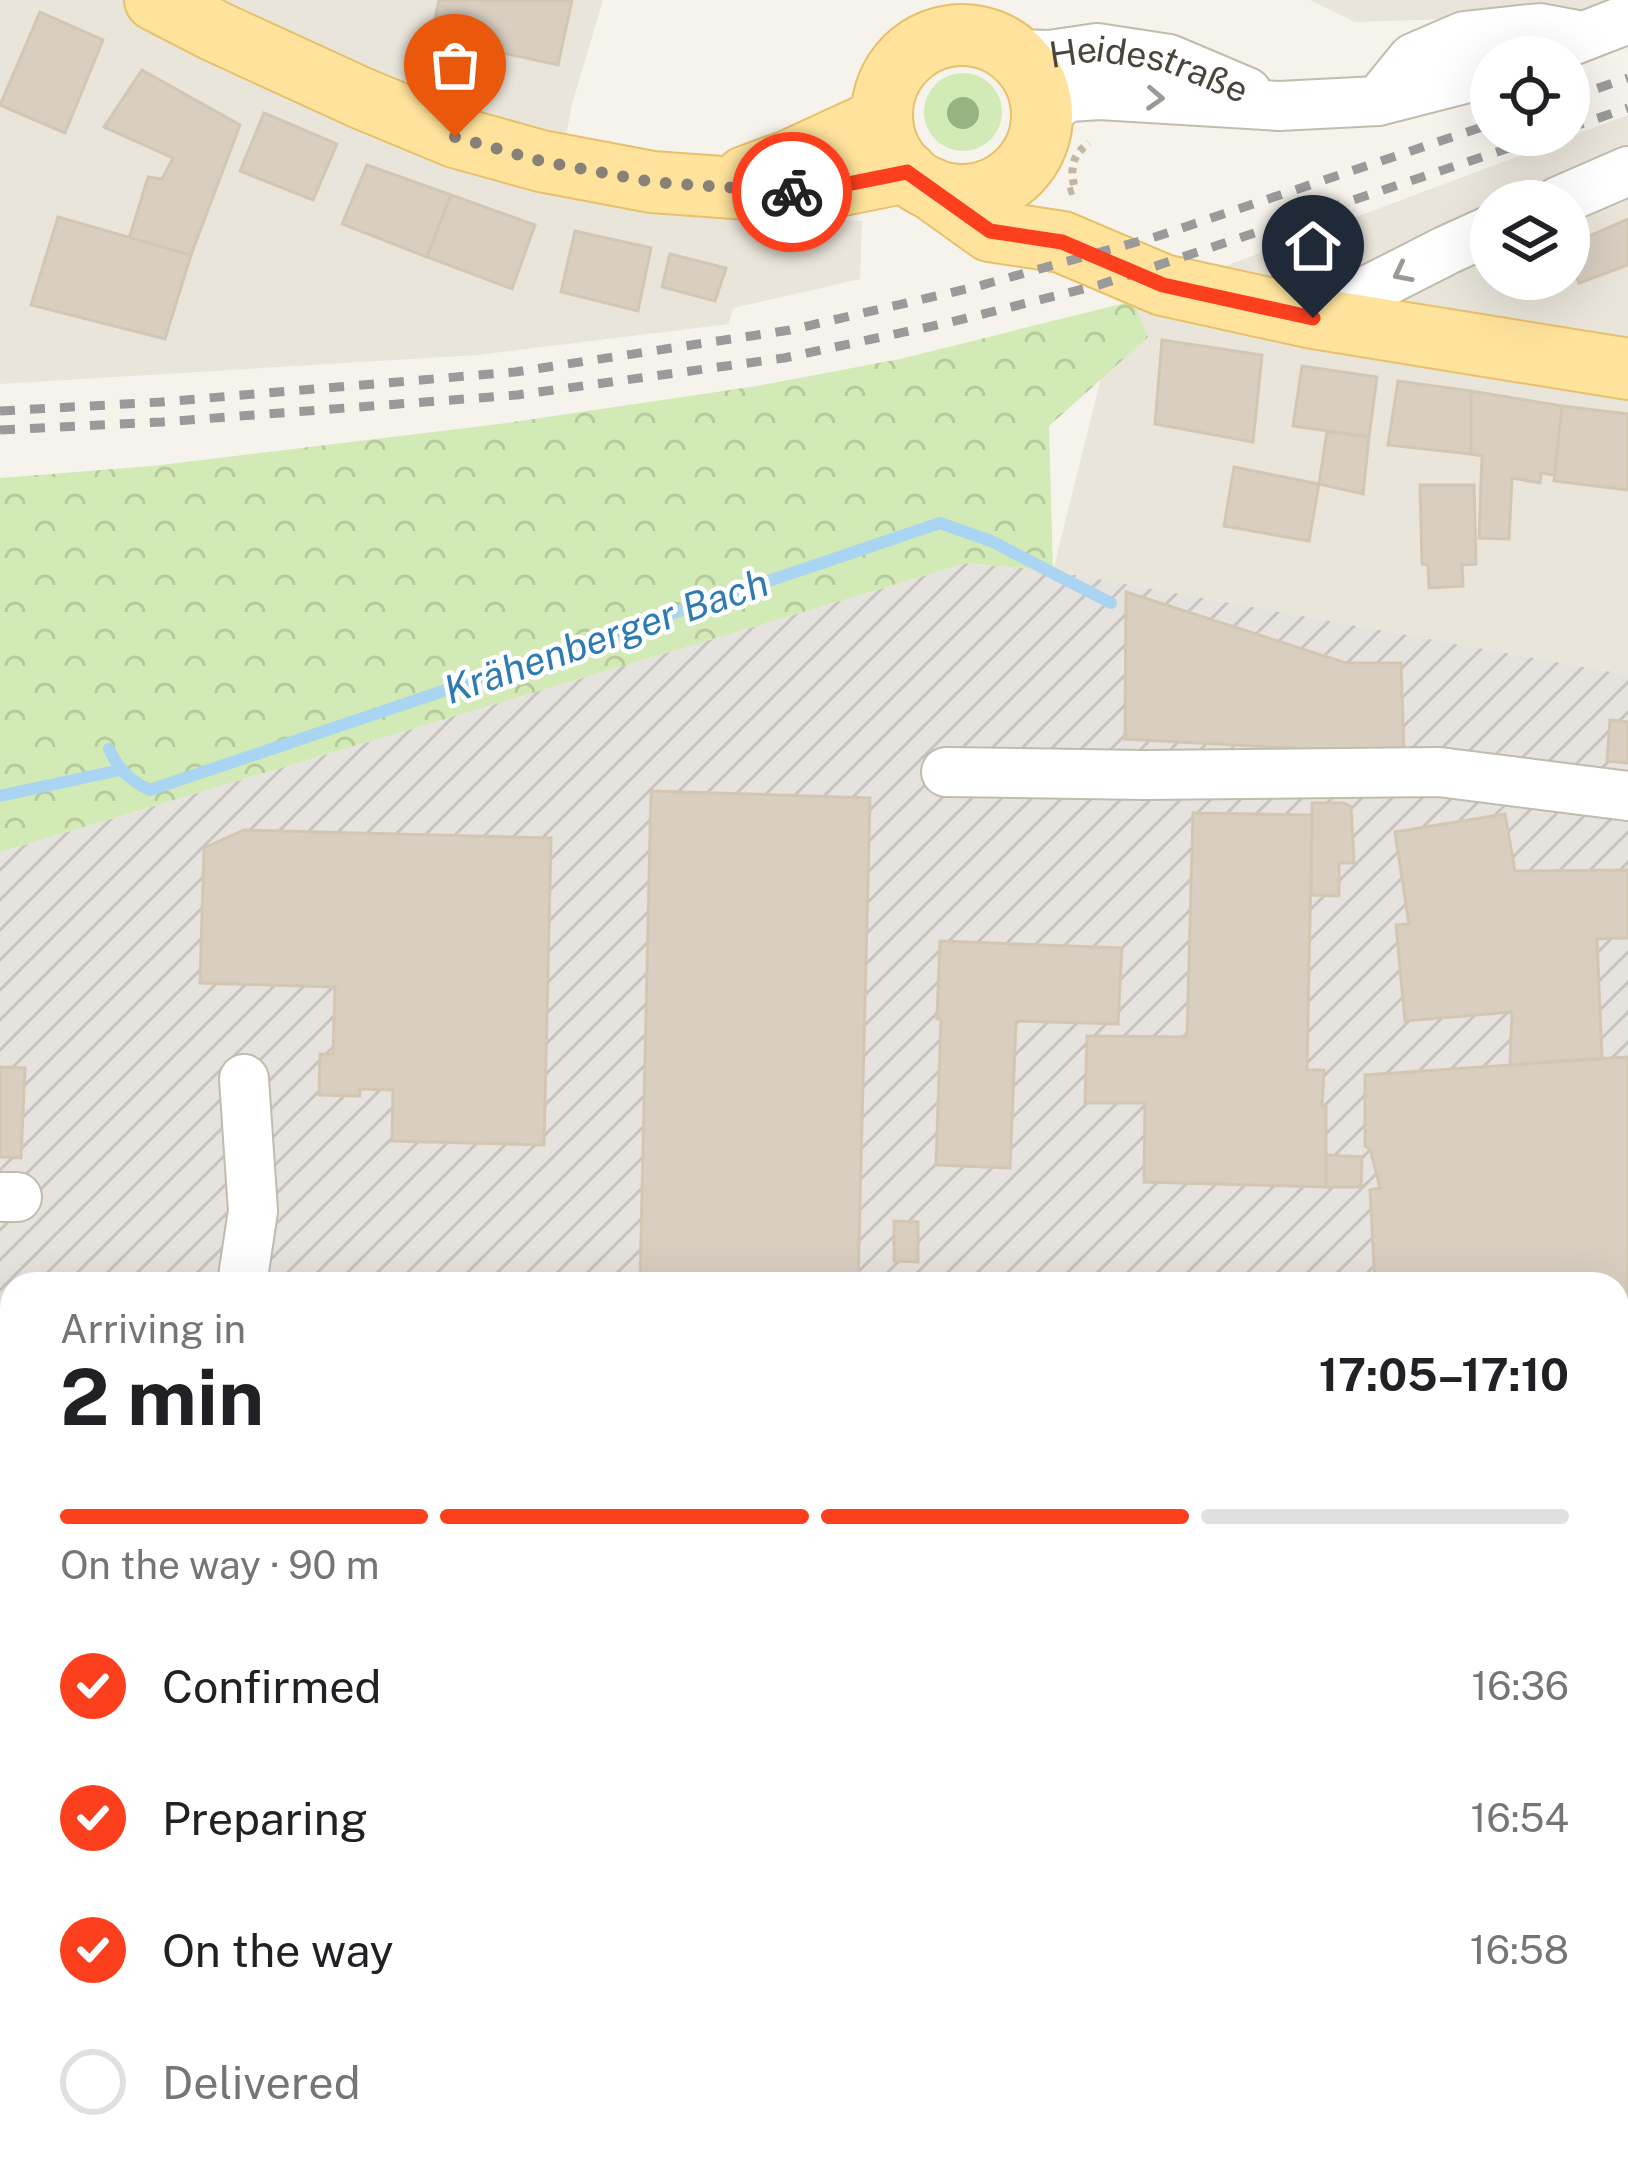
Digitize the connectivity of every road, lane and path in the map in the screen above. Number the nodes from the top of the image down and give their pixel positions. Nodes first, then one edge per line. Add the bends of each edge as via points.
1 (155, 0) edge
2 (1628, 19) edge
3 (1583, 36) joint
4 (1014, 54) junction
5 (1470, 77) edge
6 (1378, 101) junction
7 (1280, 106) junction
8 (882, 118) junction
9 (1034, 139) junction
10 (1628, 171) edge
11 (919, 180) junction
12 (723, 186) junction
13 (1590, 188) edge
14 (1470, 240) edge
15 (1062, 242) junction
16 (1313, 318) junction
17 (1628, 369) edge
18 (946, 772) dead end
19 (1628, 796) edge
20 (244, 1079) dead end
21 (244, 1272) edge

1 - 12 main road via 455,137 588,171
2 - 3 street
3 - 6 street via 1540,28 1464,36 1414,58
4 - 7 street, Heidestraße via 1097,48 1169,59
4 - 8 main road via 960,35 926,44 890,82
4 - 9 main road via 1035,80
5 - 6 street, Heidestraße
6 - 7 street, Heidestraße
9 -> 7 street, Heidestraße via 1069,97
8 - 11 main road via 891,151
8 - 12 main road
9 - 11 main road via 999,186 958,195
9 - 15 main road via 1029,188
10 - 13 street
11 - 12 main road via 803,193
11 - 15 main road via 990,231
14 -> 16 street
15 - 16 main road via 1163,285
16 - 17 main road
18 - 19 street via 1438,772
20 - 21 street via 253,1211

